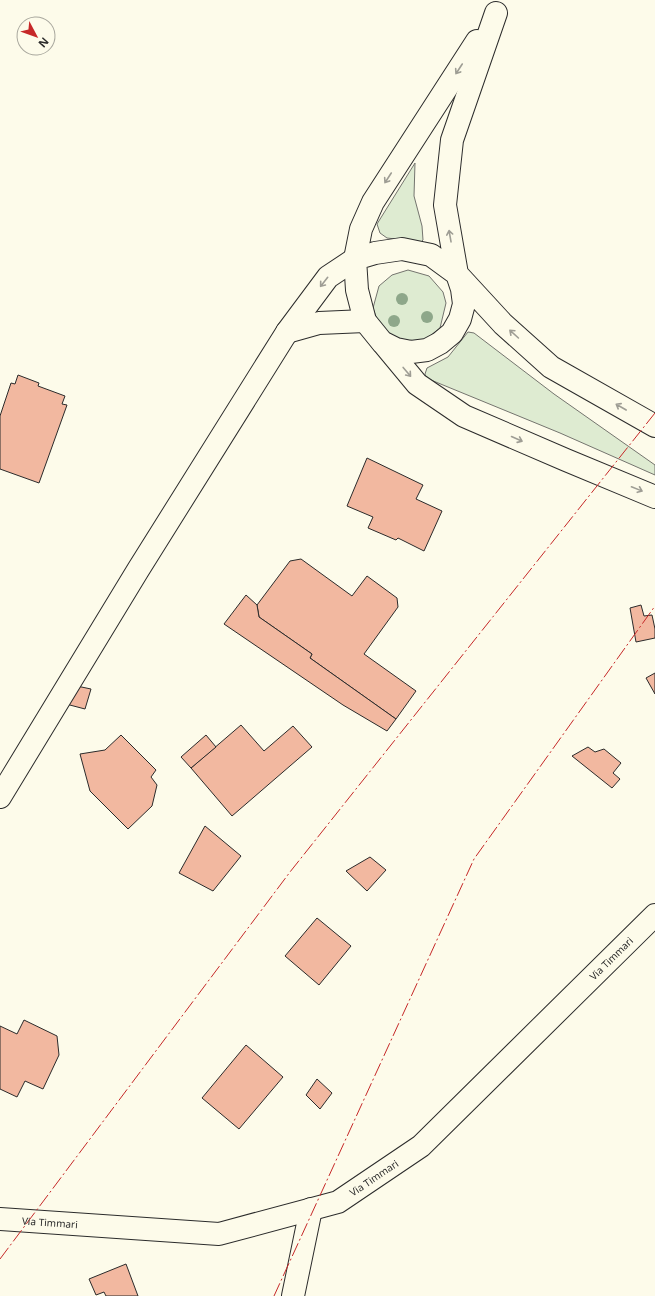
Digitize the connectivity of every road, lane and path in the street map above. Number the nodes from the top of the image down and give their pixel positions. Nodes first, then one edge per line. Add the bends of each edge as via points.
1 (500, 6) edge
2 (356, 259) junction
3 (457, 274) junction
4 (365, 321) junction
5 (287, 332) junction
6 (382, 342) junction
7 (655, 426) edge
8 (655, 497) edge
9 (0, 797) edge
10 (655, 915) edge
11 (311, 1209) junction
12 (0, 1219) edge
13 (293, 1296) edge

1 -> 2 main road via 373,202 361,229
3 -> 1 main road via 445,205 452,140
2 - 3 main road via 402,249 431,255
2 - 4 main road via 356,290
2 -> 5 main road via 328,277
3 - 6 main road via 464,304 460,319 452,332 440,343 427,350 411,352 396,349
7 -> 3 main road via 551,367 503,324
4 - 5 main road via 318,323
4 - 6 main road
5 - 9 main road
6 -> 8 main road via 417,384 464,416
10 - 11 main road, Via Timmari via 421,1146 338,1202
11 - 12 main road, Via Timmari via 219,1234
11 - 13 main road

